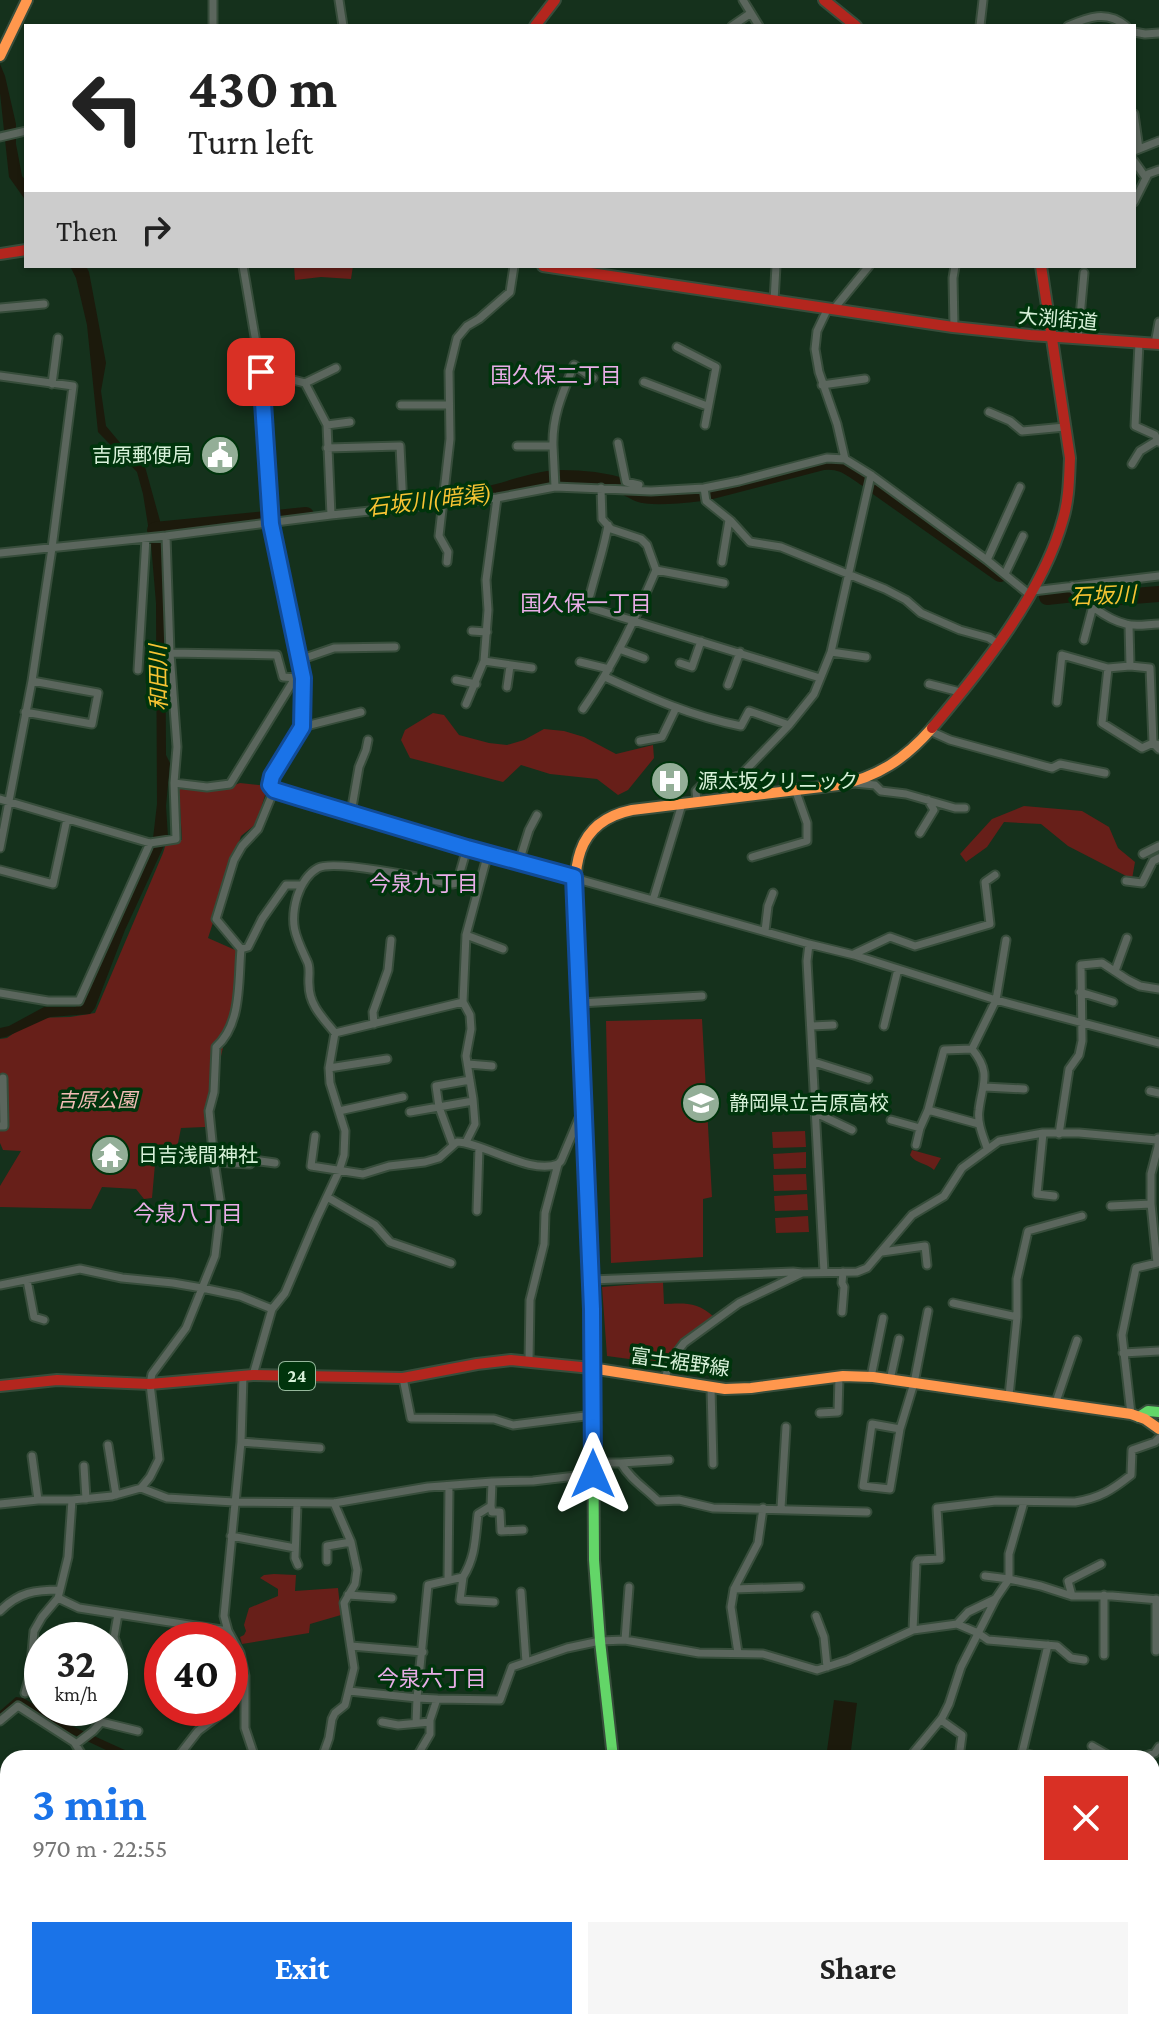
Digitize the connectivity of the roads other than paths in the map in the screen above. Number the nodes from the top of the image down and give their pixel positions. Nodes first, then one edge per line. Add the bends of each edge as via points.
1 (27, 0) edge
2 (213, 0) edge
3 (339, 0) edge
4 (555, 0) edge
5 (743, 0) edge
6 (824, 0) edge
7 (983, 0) edge
8 (751, 13) junction
9 (213, 24) edge
10 (343, 24) edge
11 (537, 24) edge
12 (735, 24) edge
13 (758, 24) edge
14 (853, 24) edge
15 (980, 24) edge
16 (1072, 24) edge
17 (1124, 24) edge
18 (1136, 32) edge
19 (1159, 33) edge
20 (0, 55) edge
21 (22, 132) edge
22 (0, 137) edge
23 (1159, 141) edge
24 (1137, 150) edge
25 (1136, 164) edge
26 (1159, 170) edge
27 (1146, 178) junction
28 (1136, 198) edge
29 (24, 250) edge
30 (0, 254) edge
31 (243, 268) edge
32 (514, 268) edge
33 (568, 268) edge
34 (776, 268) edge
35 (867, 268) edge
36 (955, 268) edge
37 (1041, 268) edge
38 (1084, 273) dead end
39 (774, 301) junction
40 (44, 304) dead end
41 (0, 308) edge
42 (830, 310) junction
43 (1159, 322) edge
44 (954, 327) junction
45 (1053, 337) junction
46 (58, 338) dead end
47 (1078, 339) junction
48 (1139, 343) junction
49 (1157, 344) edge
50 (677, 347) dead end
51 (336, 368) dead end
52 (261, 372) junction
53 (0, 376) edge
54 (593, 378) dead end
55 (865, 379) dead end
56 (644, 382) dead end
57 (305, 383) junction
58 (52, 384) junction
59 (822, 385) junction
60 (401, 405) dead end
61 (449, 405) junction
62 (707, 406) junction
63 (989, 412) dead end
64 (350, 422) dead end
65 (327, 425) junction
66 (705, 425) dead end
67 (1065, 427) junction
68 (1158, 441) edge
69 (618, 443) dead end
70 (517, 446) dead end
71 (553, 446) junction
72 (327, 448) junction
73 (845, 459) junction
74 (1132, 464) dead end
75 (871, 475) junction
76 (555, 487) junction
77 (637, 487) junction
78 (1020, 487) dead end
79 (601, 488) junction
80 (704, 488) junction
81 (497, 498) junction
82 (442, 499) junction
83 (403, 505) junction
84 (330, 512) junction
85 (729, 520) junction
86 (271, 523) junction
87 (608, 525) junction
88 (166, 536) junction
89 (1023, 536) dead end
90 (146, 538) junction
91 (52, 548) junction
92 (0, 553) edge
93 (987, 560) junction
94 (447, 562) dead end
95 (722, 562) dead end
96 (656, 570) junction
97 (1005, 574) junction
98 (849, 575) junction
99 (1159, 576) edge
100 (724, 583) dead end
101 (1076, 591) junction
102 (1032, 593) junction
103 (590, 595) dead end
104 (1093, 606) junction
105 (588, 607) dead end
106 (634, 621) junction
107 (1159, 624) edge
108 (1129, 625) junction
109 (472, 631) dead end
110 (487, 632) junction
111 (1084, 640) dead end
112 (701, 641) junction
113 (998, 644) junction
114 (395, 647) dead end
115 (619, 649) junction
116 (740, 652) junction
117 (831, 652) junction
118 (170, 653) junction
119 (866, 657) dead end
120 (644, 658) dead end
121 (299, 660) junction
122 (484, 661) junction
123 (580, 662) dead end
124 (680, 663) dead end
125 (510, 666) junction
126 (1130, 666) junction
127 (532, 668) dead end
128 (1108, 668) junction
129 (138, 670) dead end
130 (607, 673) junction
131 (299, 674) junction
132 (820, 678) junction
133 (456, 680) dead end
134 (32, 681) junction
135 (476, 684) junction
136 (929, 684) dead end
137 (728, 685) dead end
138 (507, 687) dead end
139 (960, 692) junction
140 (1057, 702) dead end
141 (466, 704) dead end
142 (676, 708) junction
143 (583, 709) dead end
144 (25, 712) junction
145 (361, 712) dead end
146 (789, 725) junction
147 (302, 727) junction
148 (930, 731) junction
149 (368, 740) dead end
150 (640, 741) dead end
151 (1157, 746) edge
152 (1105, 773) dead end
153 (174, 783) junction
154 (848, 783) junction
155 (795, 789) junction
156 (274, 790) junction
157 (4, 800) edge
158 (928, 800) junction
159 (697, 801) junction
160 (682, 804) junction
161 (965, 808) dead end
162 (351, 813) junction
163 (537, 815) dead end
164 (67, 819) junction
165 (920, 833) dead end
166 (150, 843) junction
167 (1159, 846) edge
168 (0, 848) edge
169 (467, 848) junction
170 (488, 853) junction
171 (1143, 854) dead end
172 (752, 857) dead end
173 (1159, 858) edge
174 (519, 862) junction
175 (0, 870) edge
176 (995, 875) dead end
177 (574, 877) junction
178 (1126, 881) dead end
179 (301, 885) junction
180 (773, 893) dead end
181 (653, 900) junction
182 (765, 931) junction
183 (466, 935) junction
184 (1127, 938) dead end
185 (391, 940) dead end
186 (1006, 940) dead end
187 (809, 944) junction
188 (241, 949) junction
189 (503, 949) dead end
190 (854, 955) junction
191 (898, 969) junction
192 (1115, 971) junction
193 (1159, 989) edge
194 (1080, 992) junction
195 (0, 993) edge
196 (702, 996) dead end
197 (996, 1000) junction
198 (463, 1002) junction
199 (1113, 1002) dead end
200 (580, 1003) junction
201 (1082, 1023) junction
202 (374, 1024) junction
203 (833, 1025) dead end
204 (812, 1026) junction
205 (884, 1026) dead end
206 (335, 1033) junction
207 (1159, 1043) edge
208 (972, 1049) junction
209 (387, 1059) dead end
210 (814, 1062) junction
211 (468, 1064) junction
212 (492, 1066) dead end
213 (329, 1068) junction
214 (3, 1078) dead end
215 (868, 1079) dead end
216 (470, 1080) junction
217 (985, 1087) junction
218 (1024, 1089) dead end
219 (1150, 1091) dead end
220 (1159, 1093) edge
221 (403, 1097) dead end
222 (473, 1101) junction
223 (439, 1107) junction
224 (583, 1109) junction
225 (928, 1110) junction
226 (339, 1111) junction
227 (410, 1112) dead end
228 (816, 1113) junction
229 (891, 1120) dead end
230 (979, 1124) junction
231 (0, 1126) edge
232 (920, 1128) junction
233 (852, 1130) dead end
234 (1043, 1133) junction
235 (1059, 1134) junction
236 (315, 1136) dead end
237 (466, 1142) junction
238 (1158, 1142) edge
239 (453, 1145) junction
240 (916, 1145) dead end
241 (479, 1147) junction
242 (987, 1148) junction
243 (214, 1162) junction
244 (275, 1163) dead end
245 (558, 1164) junction
246 (339, 1171) junction
247 (1054, 1196) dead end
248 (327, 1197) junction
249 (1151, 1204) junction
250 (1111, 1206) dead end
251 (477, 1211) dead end
252 (1082, 1216) dead end
253 (1156, 1216) edge
254 (882, 1252) junction
255 (451, 1263) dead end
256 (1158, 1263) edge
257 (927, 1265) dead end
258 (824, 1272) junction
259 (843, 1272) junction
260 (802, 1273) junction
261 (27, 1280) junction
262 (591, 1280) junction
263 (0, 1285) edge
264 (202, 1288) junction
265 (953, 1303) dead end
266 (272, 1309) junction
267 (928, 1311) dead end
268 (842, 1312) dead end
269 (1017, 1317) junction
270 (883, 1318) dead end
271 (44, 1320) dead end
272 (899, 1339) dead end
273 (1077, 1340) dead end
274 (1159, 1351) edge
275 (1123, 1353) junction
276 (529, 1361) junction
277 (593, 1368) junction
278 (248, 1376) junction
279 (839, 1377) junction
280 (871, 1377) junction
281 (403, 1378) junction
282 (665, 1378) junction
283 (890, 1380) junction
284 (914, 1383) junction
285 (150, 1384) junction
286 (0, 1386) edge
287 (711, 1388) junction
288 (1009, 1396) junction
289 (1056, 1402) junction
290 (1159, 1412) edge
291 (820, 1413) dead end
292 (593, 1415) junction
293 (1135, 1415) junction
294 (786, 1427) dead end
295 (900, 1429) junction
296 (1159, 1429) edge
297 (1159, 1438) edge
298 (241, 1442) junction
299 (108, 1445) dead end
300 (320, 1448) dead end
301 (32, 1456) dead end
302 (669, 1460) dead end
303 (621, 1463) junction
304 (713, 1464) dead end
305 (84, 1466) dead end
306 (593, 1468) junction
307 (492, 1482) junction
308 (449, 1486) junction
309 (141, 1488) junction
310 (116, 1495) junction
311 (86, 1499) junction
312 (38, 1500) junction
313 (72, 1500) junction
314 (234, 1502) junction
315 (1024, 1502) junction
316 (334, 1503) junction
317 (0, 1504) edge
318 (297, 1504) junction
319 (491, 1506) junction
320 (763, 1508) junction
321 (781, 1508) junction
322 (867, 1512) dead end
323 (523, 1530) dead end
324 (231, 1536) junction
325 (351, 1542) junction
326 (295, 1548) junction
327 (327, 1561) dead end
328 (1101, 1564) dead end
329 (298, 1565) dead end
330 (985, 1576) dead end
331 (463, 1577) junction
332 (1009, 1579) junction
333 (448, 1580) junction
334 (629, 1587) dead end
335 (800, 1587) dead end
336 (734, 1589) junction
337 (521, 1592) dead end
338 (59, 1594) junction
339 (348, 1595) junction
340 (1104, 1595) junction
341 (1072, 1596) junction
342 (392, 1598) dead end
343 (996, 1598) junction
344 (1157, 1600) edge
345 (494, 1602) dead end
346 (0, 1611) edge
347 (118, 1614) junction
348 (816, 1616) dead end
349 (39, 1622) edge
350 (117, 1622) edge
351 (170, 1622) edge
352 (226, 1622) edge
353 (957, 1624) junction
354 (913, 1630) junction
355 (978, 1633) junction
356 (625, 1640) junction
357 (600, 1641) junction
358 (1048, 1645) junction
359 (351, 1646) junction
360 (1156, 1651) dead end
361 (423, 1652) junction
362 (738, 1653) junction
363 (1104, 1655) dead end
364 (1084, 1660) dead end
365 (526, 1662) junction
366 (827, 1667) junction
367 (349, 1691) junction
368 (417, 1698) junction
369 (437, 1699) junction
370 (941, 1720) junction
371 (0, 1721) edge
372 (382, 1722) dead end
373 (430, 1722) junction
374 (416, 1723) junction
375 (205, 1726) edge
376 (245, 1726) edge
377 (138, 1731) dead end
378 (78, 1743) junction
379 (1092, 1746) dead end
380 (81, 1750) edge
381 (183, 1750) edge
382 (252, 1750) edge
383 (325, 1750) edge
384 (421, 1750) edge
385 (612, 1750) edge
386 (916, 1750) edge
387 (960, 1750) edge
388 (1023, 1750) edge
389 (1099, 1750) edge

1 - 20 main road
2 - 9 street
3 - 10 street
4 - 11 main road
5 - 8 street
6 - 14 main road
7 - 15 street
8 - 12 street
8 - 13 street
16 - 17 street via 1089,16
18 - 19 street
21 - 22 street
23 - 24 street
25 - 27 street
26 - 27 street
27 - 28 street
29 - 30 main road
31 - 52 street
32 - 61 street via 510,292 457,338 449,371
33 - 39 main road, 大渕街道
34 - 39 street
35 - 42 street
36 - 44 street
37 - 45 main road
38 - 47 street
39 - 42 main road, 大渕街道
40 - 41 street
42 - 44 main road, 大渕街道
42 - 59 street via 817,331 815,349
43 - 49 street
44 - 45 main road, 大渕街道
45 - 47 main road, 大渕街道
45 - 67 main road
46 - 58 street
47 - 48 main road, 大渕街道
48 - 49 main road, 大渕街道
48 - 68 street via 1135,426
50 - 62 street via 716,367
51 - 57 street
52 - 57 street
52 - 86 street
53 - 58 street
54 - 71 street via 574,365 556,411
55 - 59 street
56 - 62 street
57 - 65 street
58 - 91 street via 73,386
59 - 73 street
60 - 61 street
61 - 82 street
62 - 66 street
63 - 67 street via 1022,431
64 - 65 street
65 - 72 street
67 - 102 main road via 1069,489 1054,546
68 - 74 street via 1140,451
69 - 77 street via 626,482
70 - 71 street
71 - 76 street
72 - 83 street via 400,446
72 - 84 street
73 - 75 street
73 - 80 street via 827,458
75 - 93 street
75 - 98 street
76 - 79 street
76 - 81 street
77 - 79 street
77 - 80 street
78 - 93 street
79 - 87 street via 602,519
80 - 85 street via 706,501
81 - 82 street
81 - 110 street via 486,580
82 - 83 street
82 - 94 street via 439,536
83 - 84 street
84 - 86 street
85 - 95 street
85 - 98 street via 750,542 781,547
86 - 88 street
86 - 121 street
87 - 96 street via 641,539
87 - 103 street
88 - 90 street
88 - 118 street
89 - 97 street
90 - 91 street
90 - 129 street
91 - 92 street
91 - 134 street
93 - 97 street
96 - 100 street
96 - 106 street
97 - 102 street
98 - 113 street via 906,600 921,613
98 - 117 street
99 - 101 street
101 - 102 street
101 - 104 street
102 - 113 main road
104 - 108 street via 1109,619
104 - 111 street
105 - 106 street
106 - 112 street
106 - 115 street
107 - 108 street
108 - 126 street
109 - 110 street
110 - 122 street
112 - 116 street
112 - 124 street via 692,667
113 - 139 main road
114 - 121 street via 334,648
115 - 120 street
115 - 130 street
116 - 132 street
116 - 137 street
117 - 119 street
117 - 132 street
118 - 131 street via 277,655 283,677
118 - 153 street via 177,747
121 - 131 street
122 - 125 street
122 - 135 street
123 - 130 street
125 - 127 street
125 - 138 street
126 - 128 street
126 - 151 street via 1150,668
128 - 140 street via 1062,655
128 - 151 street via 1102,723 1142,748
130 - 142 street
130 - 143 street
131 - 147 street
131 - 153 street via 230,784
132 - 146 street
133 - 135 street
134 - 144 street
134 - 144 street via 98,693 92,724
135 - 141 street
136 - 139 street
139 - 148 main road
142 - 146 street via 741,726 749,711
142 - 150 street via 662,737
144 - 157 street
145 - 147 street
146 - 159 street via 741,775 701,786
147 - 156 street via 272,776
148 - 152 street via 1052,768 1060,764
148 - 154 main road via 893,765
149 - 162 street
153 - 166 street via 176,839
154 - 155 main road
154 - 158 street
155 - 159 main road
155 - 172 street via 807,823 807,841
156 - 162 street
156 - 188 street via 258,829 234,860 216,919
157 - 164 street
157 - 168 street
158 - 161 street
158 - 165 street via 934,810
159 - 160 main road
160 - 177 main road via 620,813 603,821 578,853
160 - 181 street
162 - 169 street
163 - 174 street
164 - 166 street
164 - 175 street via 53,884
166 - 195 street via 79,1001
167 - 171 street
169 - 170 street
169 - 179 street via 457,883 341,865 320,867
170 - 174 street
170 - 183 street
173 - 178 street via 1142,883
174 - 177 street
176 - 190 street via 985,882 990,924 915,946 890,937
177 - 181 street
177 - 200 main road
179 - 188 street via 286,885 248,947
179 - 206 street via 293,913 295,936 309,964 312,1004
180 - 182 street
181 - 182 street
182 - 187 street
183 - 189 street
183 - 198 street
184 - 192 street
185 - 202 street
186 - 197 street
187 - 190 street
187 - 204 street
188 - 243 street via 233,1019 216,1047 209,1111
190 - 191 street
191 - 197 street
191 - 205 street
192 - 193 street via 1140,986
192 - 194 street via 1102,963 1081,965
194 - 199 street
194 - 201 street
196 - 200 street
197 - 201 street
197 - 208 street
198 - 202 street
198 - 211 street via 470,1015
200 - 224 main road
201 - 207 street
201 - 235 street
202 - 206 street
203 - 204 street
204 - 210 street
206 - 213 street
208 - 217 street via 983,1061
208 - 225 street via 944,1050
209 - 213 street
210 - 215 street
210 - 228 street
211 - 212 street
211 - 216 street
213 - 226 street
214 - 231 street
216 - 222 street
216 - 223 street via 436,1086
217 - 218 street
217 - 230 street
219 - 220 street
221 - 226 street
222 - 223 street
222 - 237 street via 475,1124
223 - 227 street
223 - 239 street
224 - 245 street
224 - 262 main road
225 - 230 street
225 - 232 street
226 - 246 street via 346,1139
228 - 233 street
228 - 258 street
229 - 232 street
230 - 242 street
232 - 240 street
234 - 235 street
234 - 242 street
234 - 247 street via 1037,1194
235 - 238 street
236 - 246 street via 311,1166
237 - 239 street
237 - 241 street
238 - 249 street
239 - 246 street via 425,1162 363,1174
241 - 245 street via 517,1161
241 - 251 street
242 - 254 street via 962,1168 944,1196 912,1215
243 - 244 street
243 - 264 street via 220,1228
245 - 276 street via 530,1300
246 - 248 street
248 - 255 street via 375,1225 390,1242
248 - 266 street via 285,1293
249 - 250 street
249 - 253 street
252 - 269 street via 1028,1231 1017,1279
253 - 256 street
254 - 257 street via 925,1246
254 - 259 street via 867,1268
256 - 275 street via 1136,1268
258 - 259 street
258 - 260 street
259 - 268 street
260 - 262 street
260 - 282 street via 739,1303 684,1343
261 - 263 street
261 - 264 street via 80,1269
261 - 271 street via 34,1317
262 - 277 main road
264 - 266 street
264 - 285 street via 186,1328
265 - 269 street
266 - 278 street
267 - 284 street
269 - 288 street
270 - 280 street
272 - 283 street
273 - 289 street
274 - 275 street
275 - 293 street
276 - 277 main road, 富士裾野線 / 24
276 - 281 main road, 富士裾野線 / 24 via 493,1361
277 - 282 main road, 富士裾野線 / 24
277 - 292 main road
278 - 281 main road, 富士裾野線 / 24
278 - 285 main road, 富士裾野線 / 24
278 - 298 street
279 - 280 main road, 富士裾野線 / 24
279 - 287 main road, 富士裾野線 / 24
279 - 291 street via 838,1412
280 - 283 main road, 富士裾野線 / 24
281 - 292 street via 411,1418 494,1419 513,1425
282 - 287 main road, 富士裾野線 / 24
283 - 284 main road, 富士裾野線 / 24
284 - 288 main road, 富士裾野線 / 24
284 - 295 street
285 - 286 main road, 富士裾野線 / 24 via 57,1380
285 - 309 street via 159,1459
287 - 304 street
288 - 289 main road, 富士裾野線 / 24
289 - 293 main road, 富士裾野線 / 24
290 - 293 main road
292 - 306 main road
293 - 296 main road, 富士裾野線 / 24
294 - 321 street
295 - 295 street via 872,1424 863,1486 890,1489
297 - 315 street via 1132,1450 1131,1475 1107,1493 1075,1502
298 - 300 street
298 - 314 street
299 - 310 street
301 - 312 street
302 - 303 street
303 - 306 street
303 - 320 street via 658,1501
305 - 311 street
306 - 307 street via 533,1481
306 - 357 main road
307 - 308 street
307 - 319 street
308 - 316 street
308 - 333 street
309 - 310 street
309 - 314 street via 167,1498
310 - 311 street
311 - 313 street
312 - 313 street
312 - 317 street
313 - 338 street
314 - 318 street
314 - 324 street
315 - 332 street via 1009,1554
315 - 354 street via 937,1508 940,1559 916,1563
316 - 318 street
316 - 325 street
318 - 326 street
319 - 323 street via 492,1512 500,1512 501,1531
319 - 331 street via 478,1514 473,1559
320 - 321 street
320 - 336 street via 758,1543
321 - 322 street
324 - 326 street
324 - 352 street
325 - 327 street via 327,1546
325 - 339 street via 357,1570
326 - 329 street
328 - 341 street via 1068,1581
330 - 332 street
331 - 333 street
331 - 345 street via 460,1600
332 - 341 street
332 - 343 street
333 - 361 street via 428,1585
334 - 356 street
335 - 336 street
336 - 362 street via 731,1607
337 - 365 street
338 - 346 street via 36,1590
338 - 347 street via 79,1608
338 - 349 street
339 - 342 street
339 - 359 street via 344,1603
340 - 341 street
340 - 344 street
340 - 363 street
343 - 353 street
343 - 355 street
344 - 360 street
347 - 350 street
347 - 351 street
348 - 366 street
353 - 354 street
353 - 355 street
354 - 366 street
355 - 358 street via 1001,1643
355 - 370 street
356 - 357 street
356 - 362 street via 699,1653
357 - 365 street
357 - 385 main road
358 - 364 street
358 - 388 street
359 - 361 street
359 - 367 street
361 - 368 street
362 - 366 street via 776,1657 817,1670
365 - 369 street via 512,1667 500,1700
367 - 368 street
367 - 383 street via 332,1719
368 - 369 street
368 - 374 street
369 - 373 street
370 - 386 street
370 - 387 street via 962,1735
371 - 378 street via 18,1706
372 - 374 street
373 - 374 street
373 - 384 street
375 - 381 street
376 - 382 street
377 - 378 street via 101,1722
378 - 380 street
379 - 389 street

